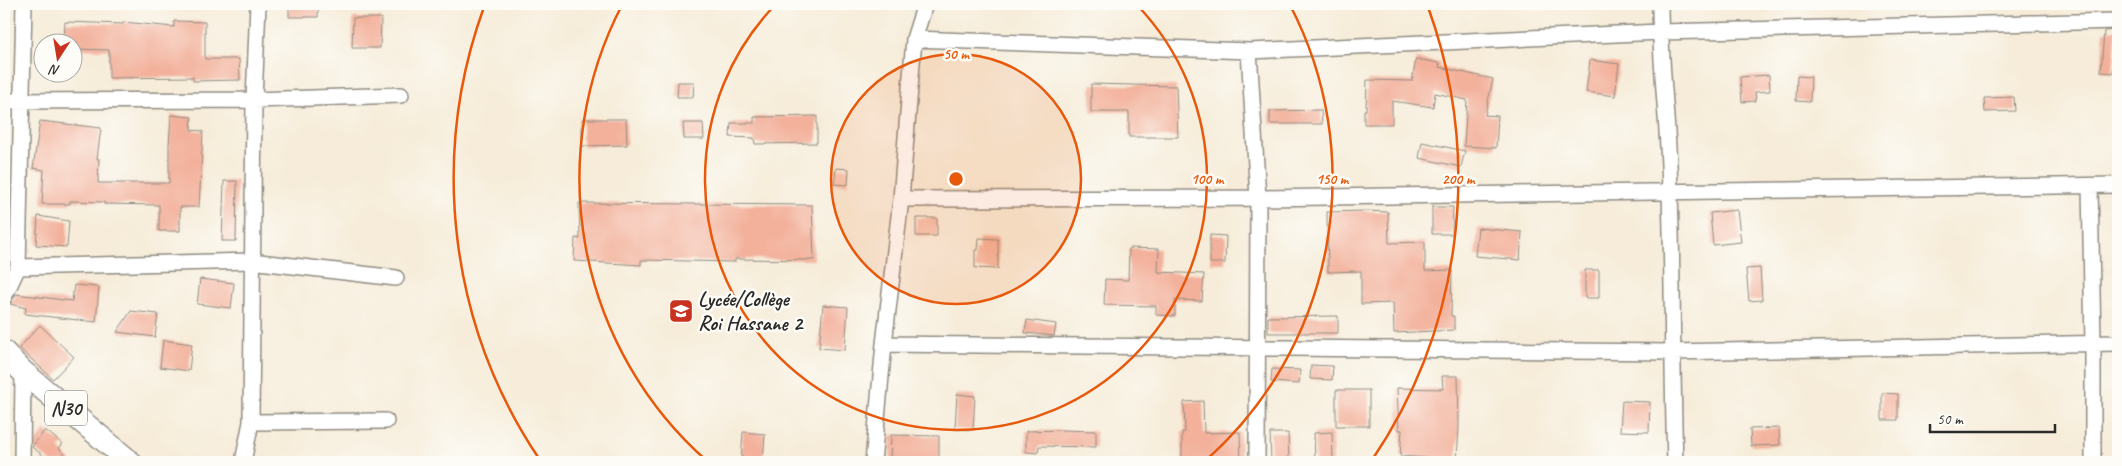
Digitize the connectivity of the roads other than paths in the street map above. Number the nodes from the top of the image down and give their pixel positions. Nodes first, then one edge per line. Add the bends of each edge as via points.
1 (24, 4) edge
2 (258, 4) edge
3 (925, 4) edge
4 (1660, 4) edge
5 (2118, 21) edge
6 (1660, 32) junction
7 (914, 39) junction
8 (1249, 51) junction
9 (401, 96) dead end
10 (254, 100) junction
11 (4, 101) edge
12 (21, 101) junction
13 (2118, 185) edge
14 (2090, 186) junction
15 (1670, 192) junction
16 (1258, 198) junction
17 (901, 199) junction
18 (251, 261) junction
19 (18, 267) junction
20 (396, 278) dead end
21 (4, 297) edge
22 (2118, 343) edge
23 (884, 344) junction
24 (2093, 344) junction
25 (1258, 348) junction
26 (4, 352) edge
27 (1672, 352) junction
28 (23, 372) junction
29 (386, 421) dead end
30 (251, 422) junction
31 (22, 462) edge
32 (130, 462) edge
33 (243, 462) edge
34 (873, 462) edge
35 (1257, 462) edge
36 (1675, 462) edge
37 (2093, 462) edge

1 - 12 street
2 - 10 street
3 - 7 street
4 - 6 street
5 - 6 street
6 - 8 street
6 - 15 street
7 - 8 street
7 - 17 street
8 - 16 street
9 - 10 street
10 - 12 street
10 - 18 street
11 - 12 street
12 - 19 street
13 - 14 street
14 - 15 street
14 - 24 street
15 - 16 street
15 - 27 street
16 - 17 street
16 - 25 street
17 - 23 street
18 - 19 street
18 - 20 street
18 - 30 street
19 - 21 street
22 - 24 street
23 - 25 street
23 - 34 street
24 - 27 street
24 - 37 street
25 - 27 street
25 - 35 street
26 - 28 main road, N30
27 - 36 street
28 - 31 street
28 - 32 main road, N30
29 - 30 street
30 - 33 street

